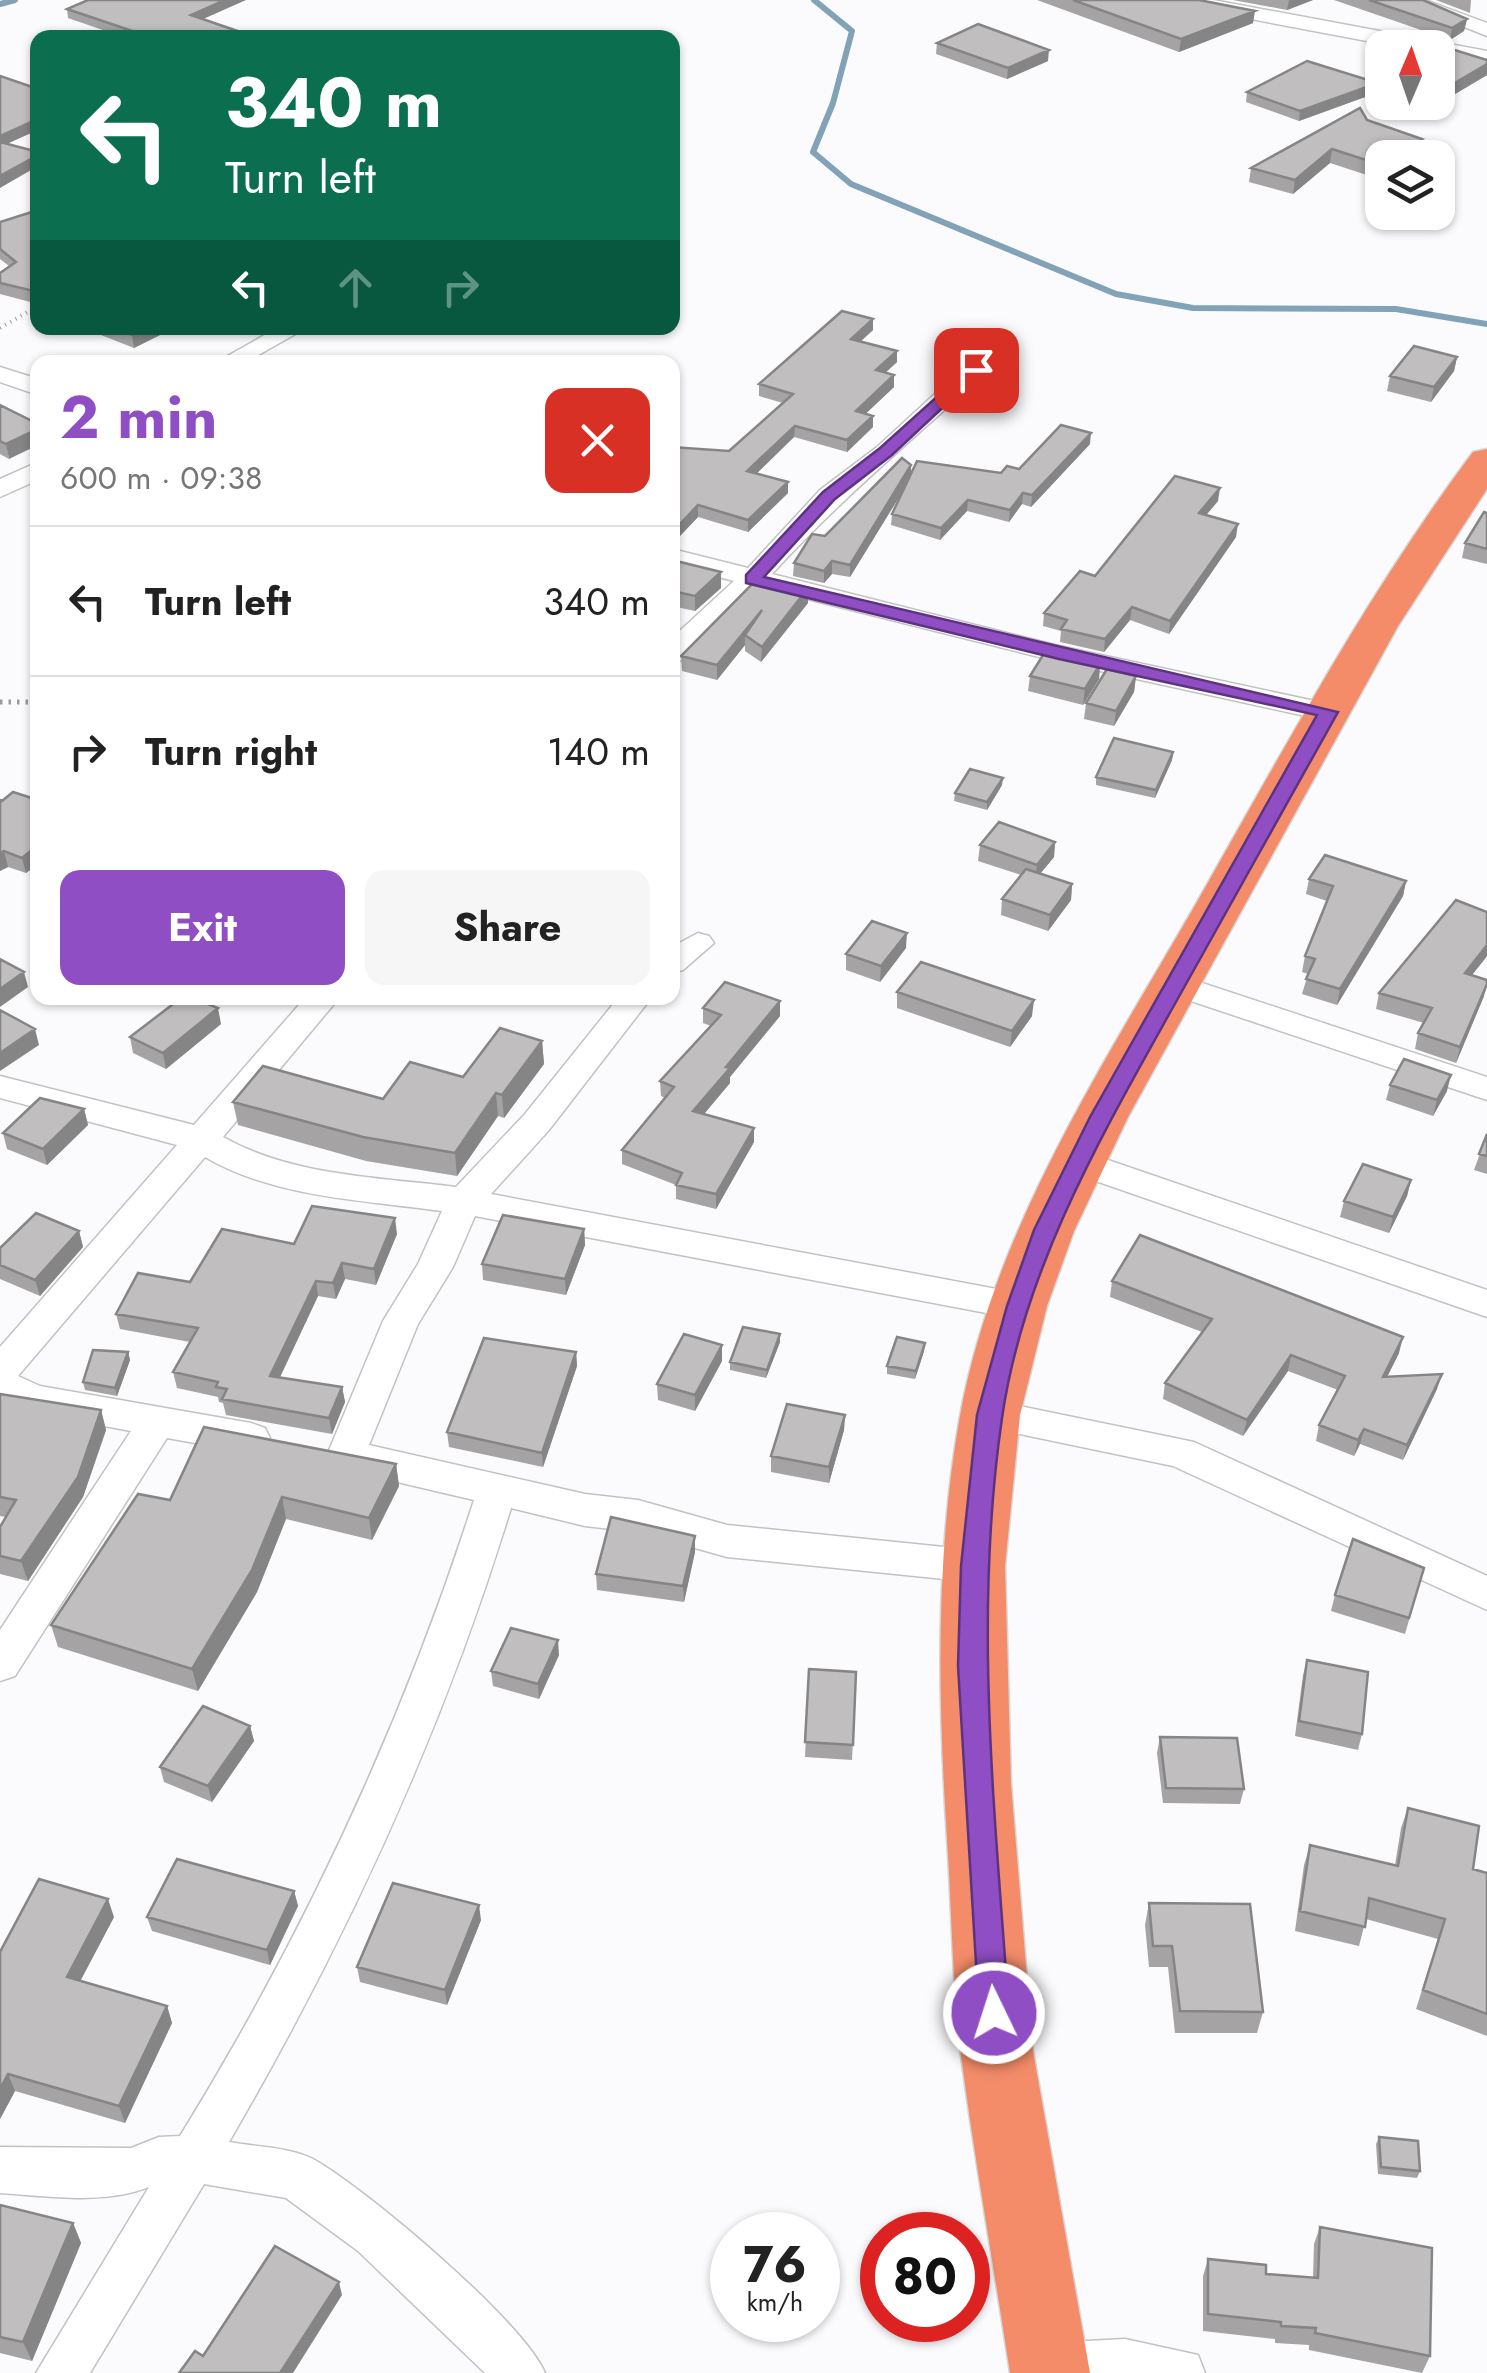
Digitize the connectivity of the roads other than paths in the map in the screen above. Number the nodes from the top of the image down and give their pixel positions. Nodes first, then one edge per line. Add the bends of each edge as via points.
1 (1182, 0) edge
2 (1407, 0) edge
3 (1487, 30) edge
4 (1487, 57) edge
5 (281, 335) edge
6 (998, 349) dead end
7 (242, 355) edge
8 (0, 374) edge
9 (30, 385) edge
10 (1487, 461) edge
11 (30, 474) edge
12 (0, 489) edge
13 (680, 559) edge
14 (752, 579) junction
15 (680, 646) edge
16 (1328, 712) junction
17 (698, 943) dead end
18 (680, 957) edge
19 (1175, 985) junction
20 (316, 1005) edge
21 (629, 1005) edge
22 (0, 1086) edge
23 (1487, 1090) edge
24 (200, 1140) junction
25 (1079, 1162) junction
26 (464, 1201) junction
27 (1487, 1304) edge
28 (1018, 1306) junction
29 (0, 1372) edge
30 (0, 1384) edge
31 (990, 1415) junction
32 (157, 1422) junction
33 (315, 1449) junction
34 (497, 1490) junction
35 (974, 1566) junction
36 (1487, 1594) edge
37 (0, 1664) edge
38 (189, 2160) junction
39 (0, 2170) edge
40 (1050, 2370) edge
41 (61, 2373) edge
42 (520, 2373) edge
43 (1180, 2373) edge

1 - 4 street
2 - 3 street
5 - 7 street
6 - 14 street via 829,496
8 - 9 street
10 - 16 highway via 1412,566
11 - 12 street
13 - 14 street
14 - 15 street
14 - 16 street
16 - 19 highway
17 - 18 street
19 - 23 street
19 - 25 highway
20 - 24 street
21 - 26 street
22 - 24 street
24 - 26 street via 247,1166 295,1178
24 - 29 street
25 - 27 street
25 - 28 highway
26 - 28 street
26 - 33 street via 435,1268
28 - 31 highway
30 - 32 street via 34,1400
31 - 35 highway
31 - 36 street via 1180,1453
32 - 33 street
32 - 37 street
33 - 34 street
34 - 35 street via 638,1516 727,1541
34 - 38 street via 468,1587 368,1836 298,1977
35 - 40 highway via 976,1764 997,2052
38 - 39 street via 78,2174
38 - 41 street
38 - 42 street via 296,2176 376,2234
40 - 43 street via 1125,2364

